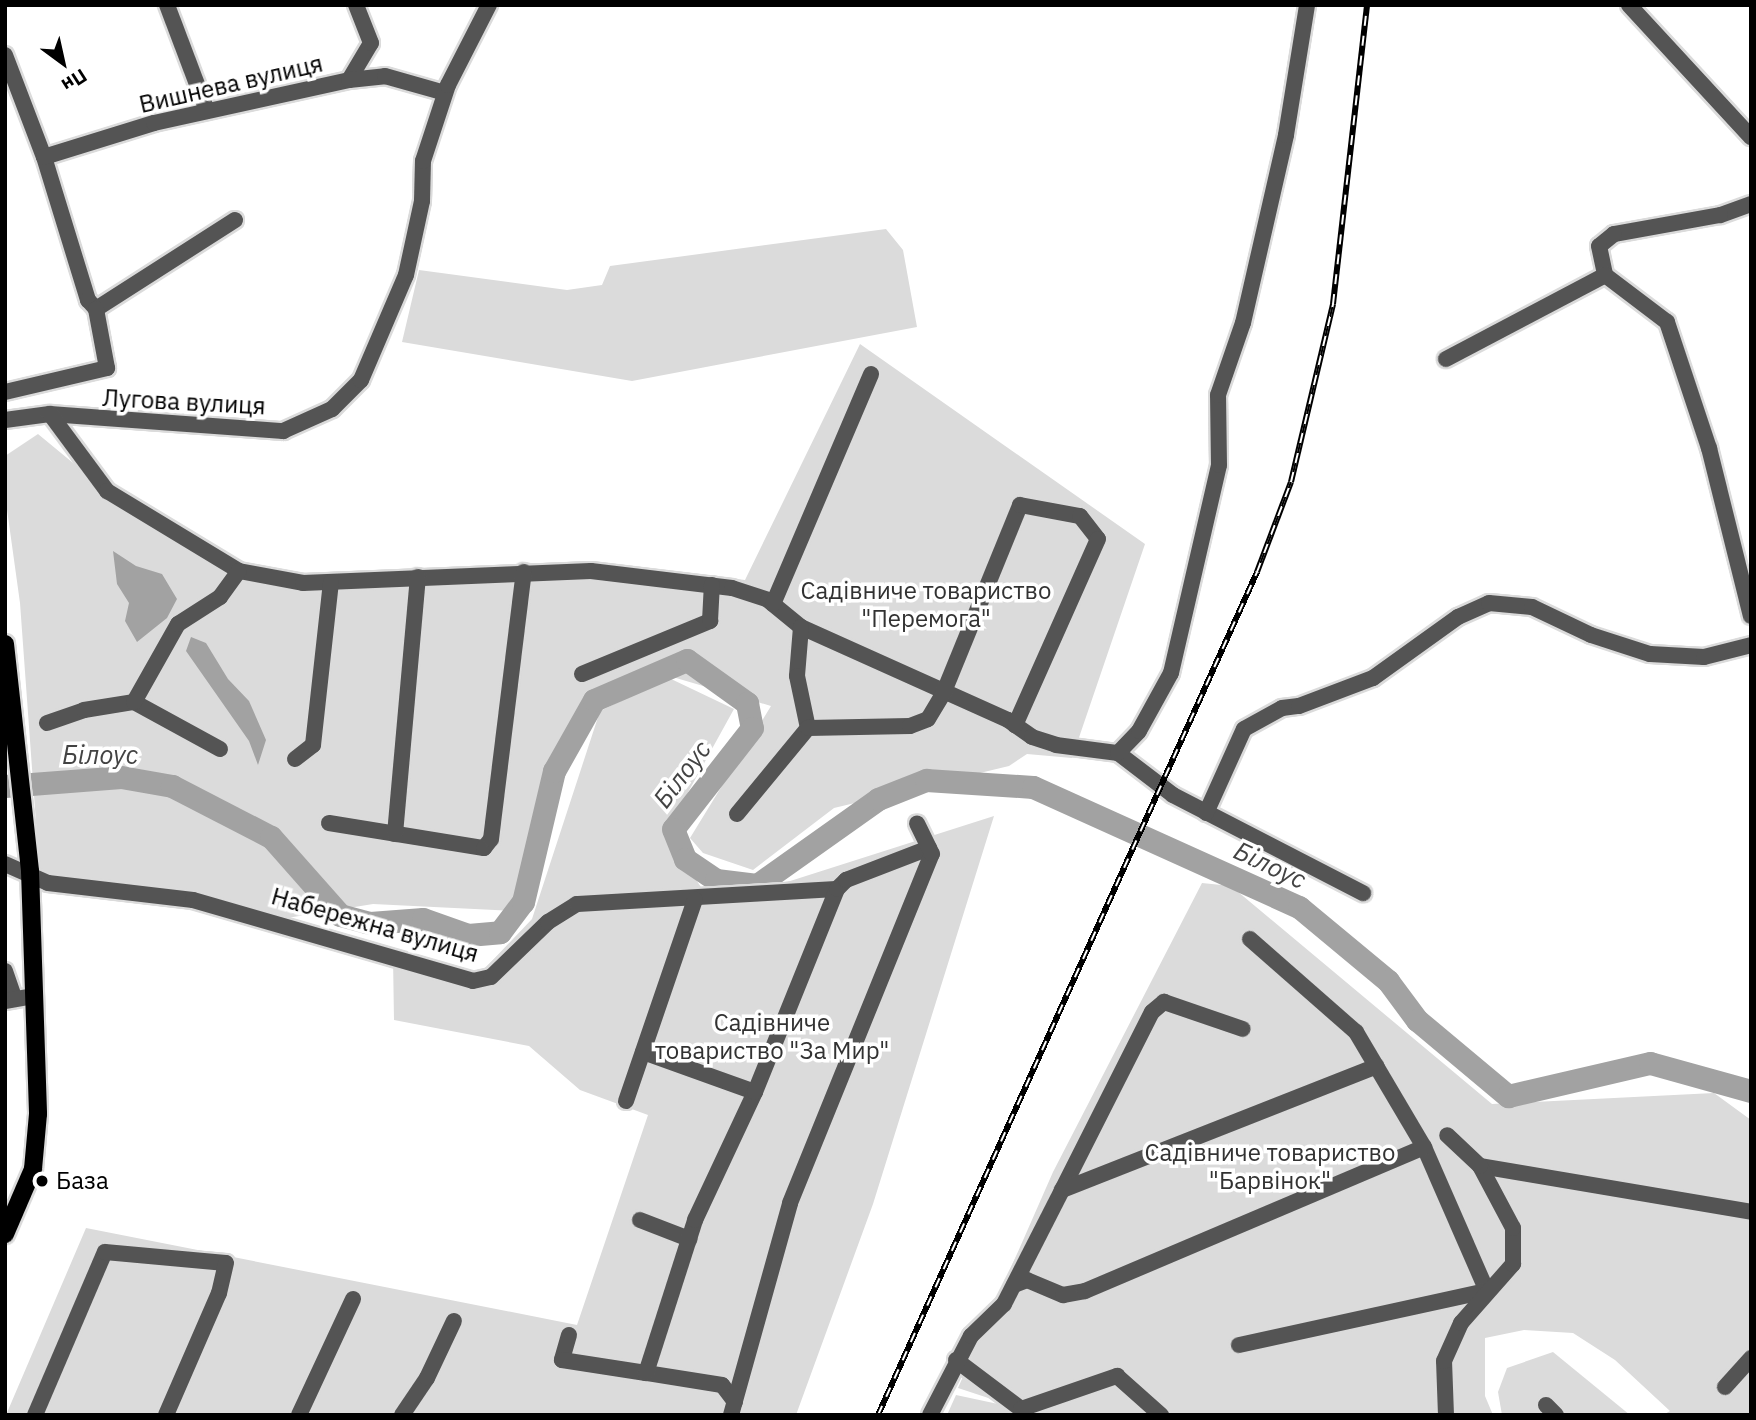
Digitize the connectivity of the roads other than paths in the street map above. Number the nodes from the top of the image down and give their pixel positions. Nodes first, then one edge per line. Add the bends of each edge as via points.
1 (167, 5) edge
2 (356, 5) edge
3 (489, 5) edge
4 (1307, 5) edge
5 (1629, 5) edge
6 (5, 55) edge
7 (349, 80) junction
8 (11, 86) edge
9 (445, 93) junction
10 (207, 111) junction
11 (1751, 137) edge
12 (44, 157) junction
13 (1751, 204) edge
14 (235, 220) dead end
15 (1605, 275) junction
16 (96, 309) junction
17 (1446, 359) dead end
18 (871, 374) dead end
19 (5, 392) edge
20 (50, 414) junction
21 (5, 420) edge
22 (239, 571) junction
23 (524, 572) junction
24 (418, 577) junction
25 (331, 582) junction
26 (712, 585) junction
27 (773, 604) junction
28 (1751, 615) edge
29 (801, 627) junction
30 (5, 644) edge
31 (1751, 645) edge
32 (582, 674) dead end
33 (943, 694) junction
34 (134, 702) junction
35 (47, 723) dead end
36 (1015, 725) junction
37 (808, 728) junction
38 (220, 749) dead end
39 (1118, 753) junction
40 (295, 759) dead end
41 (1206, 813) junction
42 (737, 814) dead end
43 (329, 823) dead end
44 (917, 823) dead end
45 (395, 834) junction
46 (929, 848) junction
47 (5, 864) edge
48 (30, 871) junction
49 (837, 889) junction
50 (1363, 893) dead end
51 (695, 899) junction
52 (1250, 939) dead end
53 (5, 971) edge
54 (17, 998) edge
55 (1243, 1029) dead end
56 (643, 1052) junction
57 (1376, 1066) junction
58 (755, 1093) junction
59 (626, 1101) dead end
60 (1447, 1135) dead end
61 (1424, 1147) junction
62 (1480, 1166) junction
63 (1062, 1189) junction
64 (1751, 1212) edge
65 (640, 1220) dead end
66 (5, 1234) edge
67 (689, 1239) junction
68 (1014, 1285) junction
69 (1487, 1291) junction
70 (353, 1298) dead end
71 (454, 1321) dead end
72 (569, 1335) dead end
73 (1239, 1345) dead end
74 (1751, 1358) edge
75 (956, 1360) junction
76 (646, 1373) junction
77 (1725, 1387) dead end
78 (733, 1408) edge
79 (35, 1415) edge
80 (166, 1415) edge
81 (299, 1415) edge
82 (402, 1415) edge
83 (930, 1415) edge
84 (1161, 1415) edge
85 (1446, 1415) edge

1 - 10 street
2 - 7 street, Вишнева вулиця via 371,43
3 - 9 street, Лугова вулиця
4 - 39 street via 1286,135 1251,288 1218,395 1219,465 1171,673 1139,732
5 - 11 street
6 - 8 street
7 - 9 street via 386,76
7 - 10 street, Вишнева вулиця
8 - 12 street
9 - 20 street, Лугова вулиця via 422,161 422,201 406,275 361,380 332,409 283,431
10 - 12 street, Вишнева вулиця via 154,122
12 - 16 street via 88,300
13 - 15 street via 1720,215 1615,234 1599,246
14 - 16 street
15 - 17 street
15 - 28 street via 1667,323 1709,448
16 - 19 street via 107,368
18 - 27 street
20 - 21 street, Лугова вулиця
20 - 22 street via 107,491
22 - 25 street via 303,583
22 - 34 street via 220,597 178,624
23 - 24 street
23 - 26 street via 591,571
23 - 45 street via 491,839 484,848
24 - 25 street
24 - 45 street
25 - 40 street via 313,745
26 - 27 street
26 - 32 street via 710,621
27 - 29 street
29 - 33 street
29 - 37 street via 797,676
30 - 48 main road
31 - 41 street via 1704,657 1650,654 1591,635 1532,607 1489,603 1458,617 1373,678 1282,708 1244,729
33 - 36 street
33 - 36 street via 1020,505 1080,516 1098,539
33 - 37 street via 928,719 910,726
34 - 35 street via 84,710
34 - 38 street
36 - 39 street via 1056,745
37 - 42 street
39 - 41 street via 1173,795
41 - 50 street
43 - 45 street
44 - 46 street
46 - 49 street via 846,880
46 - 78 street via 932,854 790,1203
47 - 48 street, Набережна вулиця
48 - 51 street, Набережна вулиця via 48,883 193,900 473,981 491,977 548,922 577,904
48 - 54 main road
49 - 51 street, Набережна вулиця
49 - 58 street
51 - 56 street
52 - 57 street via 1356,1032
53 - 54 street
54 - 66 main road via 37,1144 25,1192
55 - 63 street via 1164,1002 1152,1012
56 - 58 street
56 - 59 street
57 - 61 street
57 - 63 street
58 - 67 street
60 - 62 street
61 - 68 street via 1084,1291 1063,1295 1027,1280
61 - 69 street
62 - 64 street
62 - 69 street via 1513,1228 1513,1264 1501,1282
63 - 68 street
65 - 67 street
67 - 76 street
68 - 75 street via 1004,1304 971,1336
69 - 73 street
69 - 85 street via 1461,1323 1444,1361
70 - 81 street
71 - 82 street via 427,1378
72 - 76 street via 562,1360
74 - 77 street
75 - 83 street
75 - 84 street via 1021,1409 1117,1376
76 - 78 street via 722,1385
79 - 80 street via 106,1252 226,1263 219,1293

